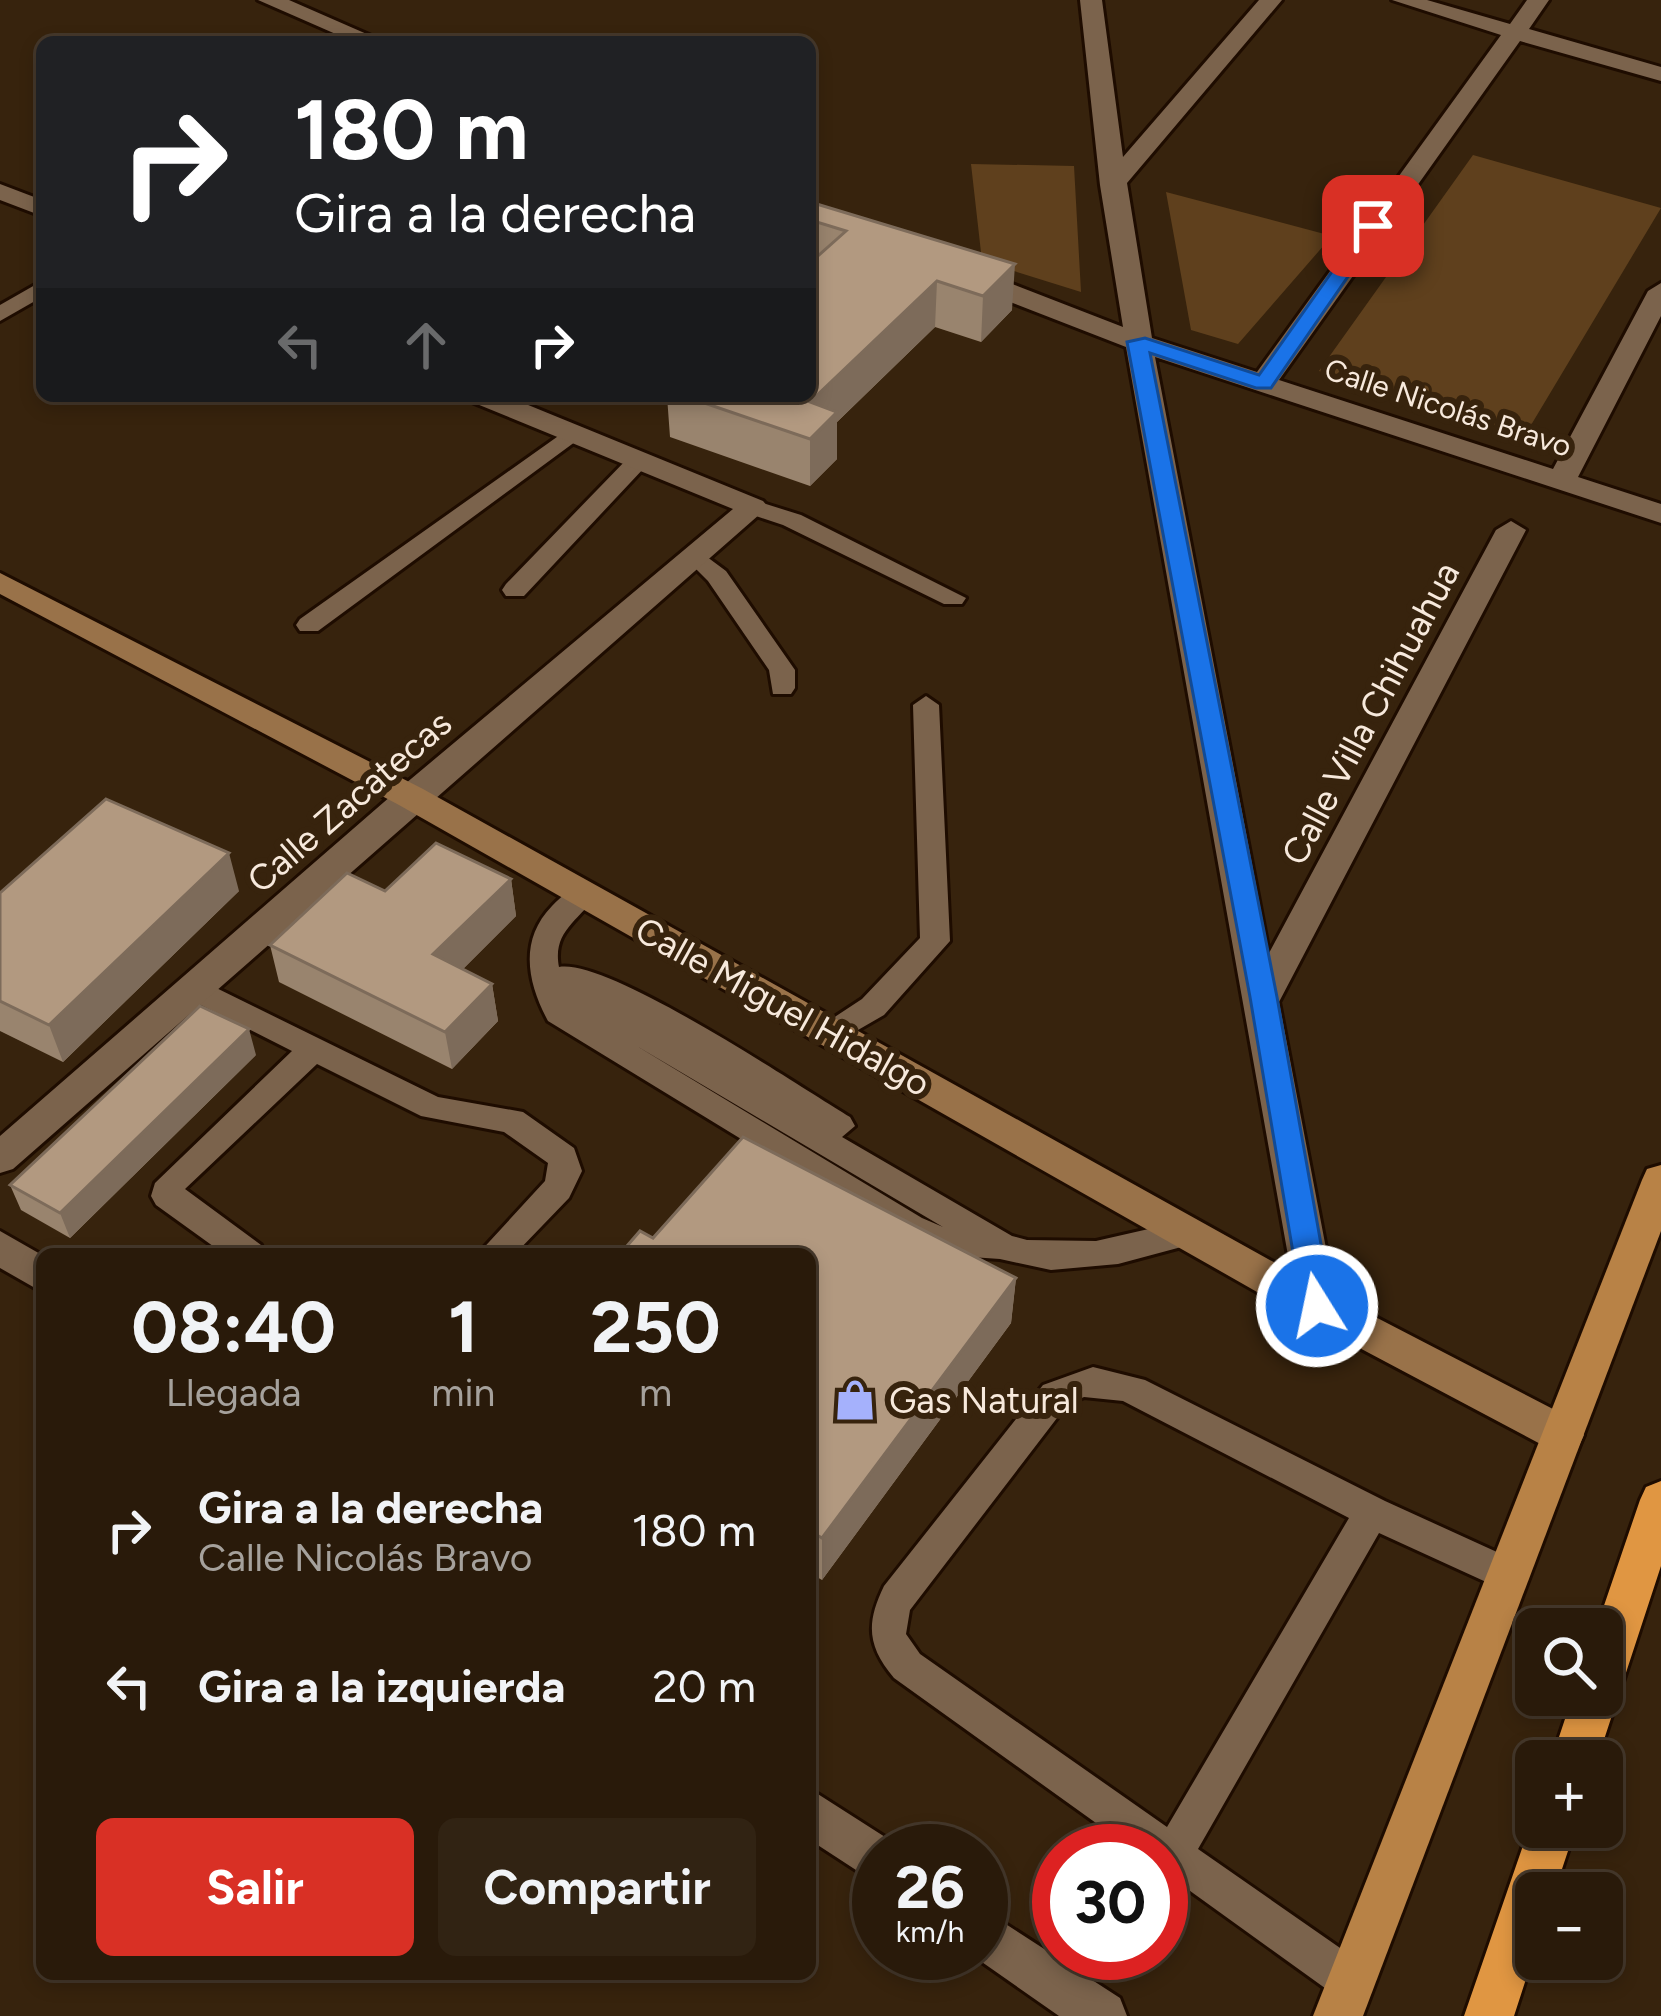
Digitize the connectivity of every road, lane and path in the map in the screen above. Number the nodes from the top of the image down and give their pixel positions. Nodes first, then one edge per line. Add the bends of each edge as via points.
1 (269, 0) edge
2 (1091, 0) edge
3 (1271, 0) edge
4 (1403, 0) edge
5 (1538, 0) edge
6 (1511, 31) junction
7 (359, 36) edge
8 (1661, 74) edge
9 (1112, 185) junction
10 (0, 191) edge
11 (36, 206) edge
12 (942, 266) edge
13 (1661, 291) edge
14 (36, 292) edge
15 (0, 314) edge
16 (1138, 342) junction
17 (1263, 383) junction
18 (496, 402) edge
19 (571, 434) junction
20 (637, 462) junction
21 (1562, 480) junction
22 (753, 507) junction
23 (1661, 514) edge
24 (1511, 530) dead end
25 (695, 556) junction
26 (0, 582) edge
27 (515, 590) dead end
28 (953, 598) dead end
29 (310, 625) dead end
30 (782, 688) dead end
31 (926, 705) dead end
32 (411, 797) junction
33 (583, 894) junction
34 (550, 980) junction
35 (196, 989) junction
36 (1264, 997) junction
37 (832, 1034) junction
38 (312, 1050) junction
39 (0, 1158) edge
40 (1661, 1180) edge
41 (1188, 1233) junction
42 (1003, 1246) junction
43 (0, 1247) edge
44 (240, 1248) edge
45 (500, 1248) edge
46 (36, 1272) edge
47 (1317, 1306) junction
48 (1563, 1435) junction
49 (1661, 1500) edge
50 (1372, 1512) junction
51 (1508, 1575) junction
52 (1623, 1613) edge
53 (816, 1816) edge
54 (1131, 1824) edge
55 (1188, 1828) edge
56 (852, 1842) edge
57 (1545, 1848) edge
58 (1188, 1867) edge
59 (1008, 1951) edge
60 (1345, 1998) edge
61 (1102, 2016) edge
62 (1489, 2016) edge

1 - 7 street
2 - 9 street
3 - 9 street
4 - 6 street
5 - 6 street
6 - 8 street
6 - 17 street
9 - 16 street
10 - 11 street
12 - 16 street, Calle Nicolás Bravo
13 - 21 street
14 - 15 lane
16 - 17 street, Calle Nicolás Bravo
16 - 36 street
17 - 21 street, Calle Nicolás Bravo
18 - 19 street
19 - 20 street
19 - 29 lane
20 - 22 street
20 - 27 lane
21 - 23 street, Calle Nicolás Bravo
22 - 25 street, Calle Zacatecas
22 - 28 lane
24 - 36 street, Calle Villa Chihuahua
25 - 30 lane via 782,670
25 - 32 street, Calle Zacatecas
26 - 32 street, Calle Miguel Hidalgo
31 - 37 lane via 935,941 873,1007
32 - 33 street, Calle Miguel Hidalgo
32 - 35 street, Calle Zacatecas
33 - 34 lane via 540,944
33 - 37 street, Calle Miguel Hidalgo
34 - 42 lane via 571,976 610,989 967,1203
34 - 42 lane via 551,999 573,1023 911,1227 966,1247
35 - 38 lane
35 - 39 street, Calle Zacatecas
36 - 47 street
37 - 41 street, Calle Miguel Hidalgo
38 - 44 lane via 171,1183 167,1196 177,1207
38 - 45 lane via 432,1108 512,1121 563,1157 558,1190
40 - 48 main road
41 - 42 lane via 1068,1260
41 - 47 street, Calle Miguel Hidalgo
43 - 46 street
47 - 48 street, Calle Miguel Hidalgo
48 - 51 main road
49 - 52 highway
50 - 51 lane
50 - 54 lane via 1132,1390 1079,1380 1055,1395 897,1598 886,1643 908,1666
50 - 55 lane
51 - 60 main road
53 - 56 street
57 - 62 highway
58 - 60 lane
59 - 61 street

